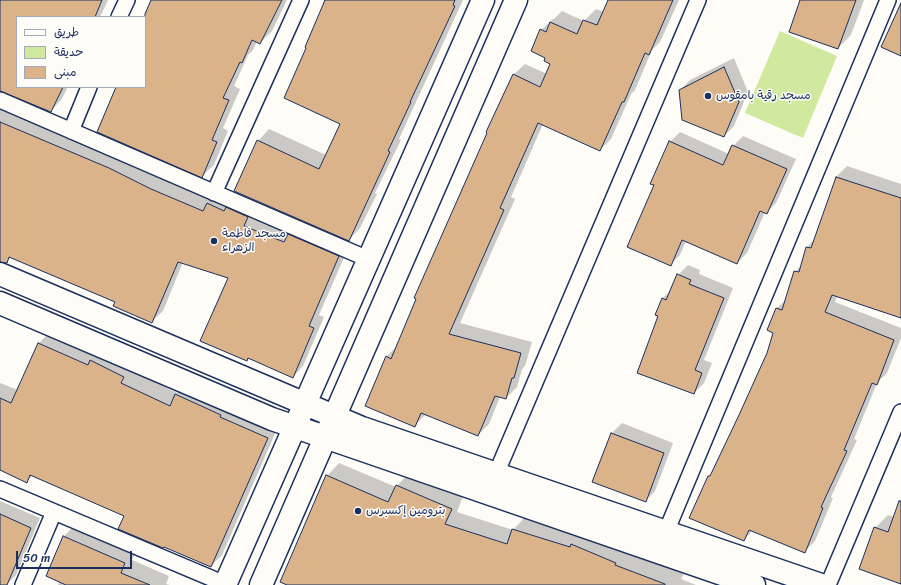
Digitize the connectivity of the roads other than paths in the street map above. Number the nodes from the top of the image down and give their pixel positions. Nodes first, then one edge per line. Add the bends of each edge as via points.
1 (127, 0) edge
2 (301, 0) edge
3 (483, 0) edge
4 (516, 0) edge
5 (698, 0) edge
6 (888, 0) edge
7 (120, 16) edge
8 (89, 88) edge
9 (0, 100) edge
10 (71, 131) junction
11 (214, 193) junction
12 (368, 259) junction
13 (0, 274) edge
14 (0, 303) edge
15 (304, 405) junction
16 (901, 412) edge
17 (334, 417) junction
18 (295, 427) junction
19 (325, 437) junction
20 (496, 474) junction
21 (0, 489) edge
22 (54, 512) junction
23 (666, 532) junction
24 (23, 585) edge
25 (225, 585) edge
26 (261, 585) edge
27 (754, 585) edge
28 (821, 585) edge
29 (828, 585) edge

1 - 7 street
2 - 11 street
3 - 12 street
4 - 17 street
5 - 20 street
6 - 23 street
8 - 10 street
9 - 10 street
10 - 11 street
11 - 12 street
12 - 15 street
13 - 15 street
14 - 18 street via 272,420
15 - 17 street
15 - 18 street
16 - 29 street
17 - 19 street
17 - 20 street
18 - 19 street
18 - 25 street
19 - 26 street
19 - 27 street
20 - 23 street
21 - 22 street
22 - 24 street
22 - 25 street
23 - 28 street

